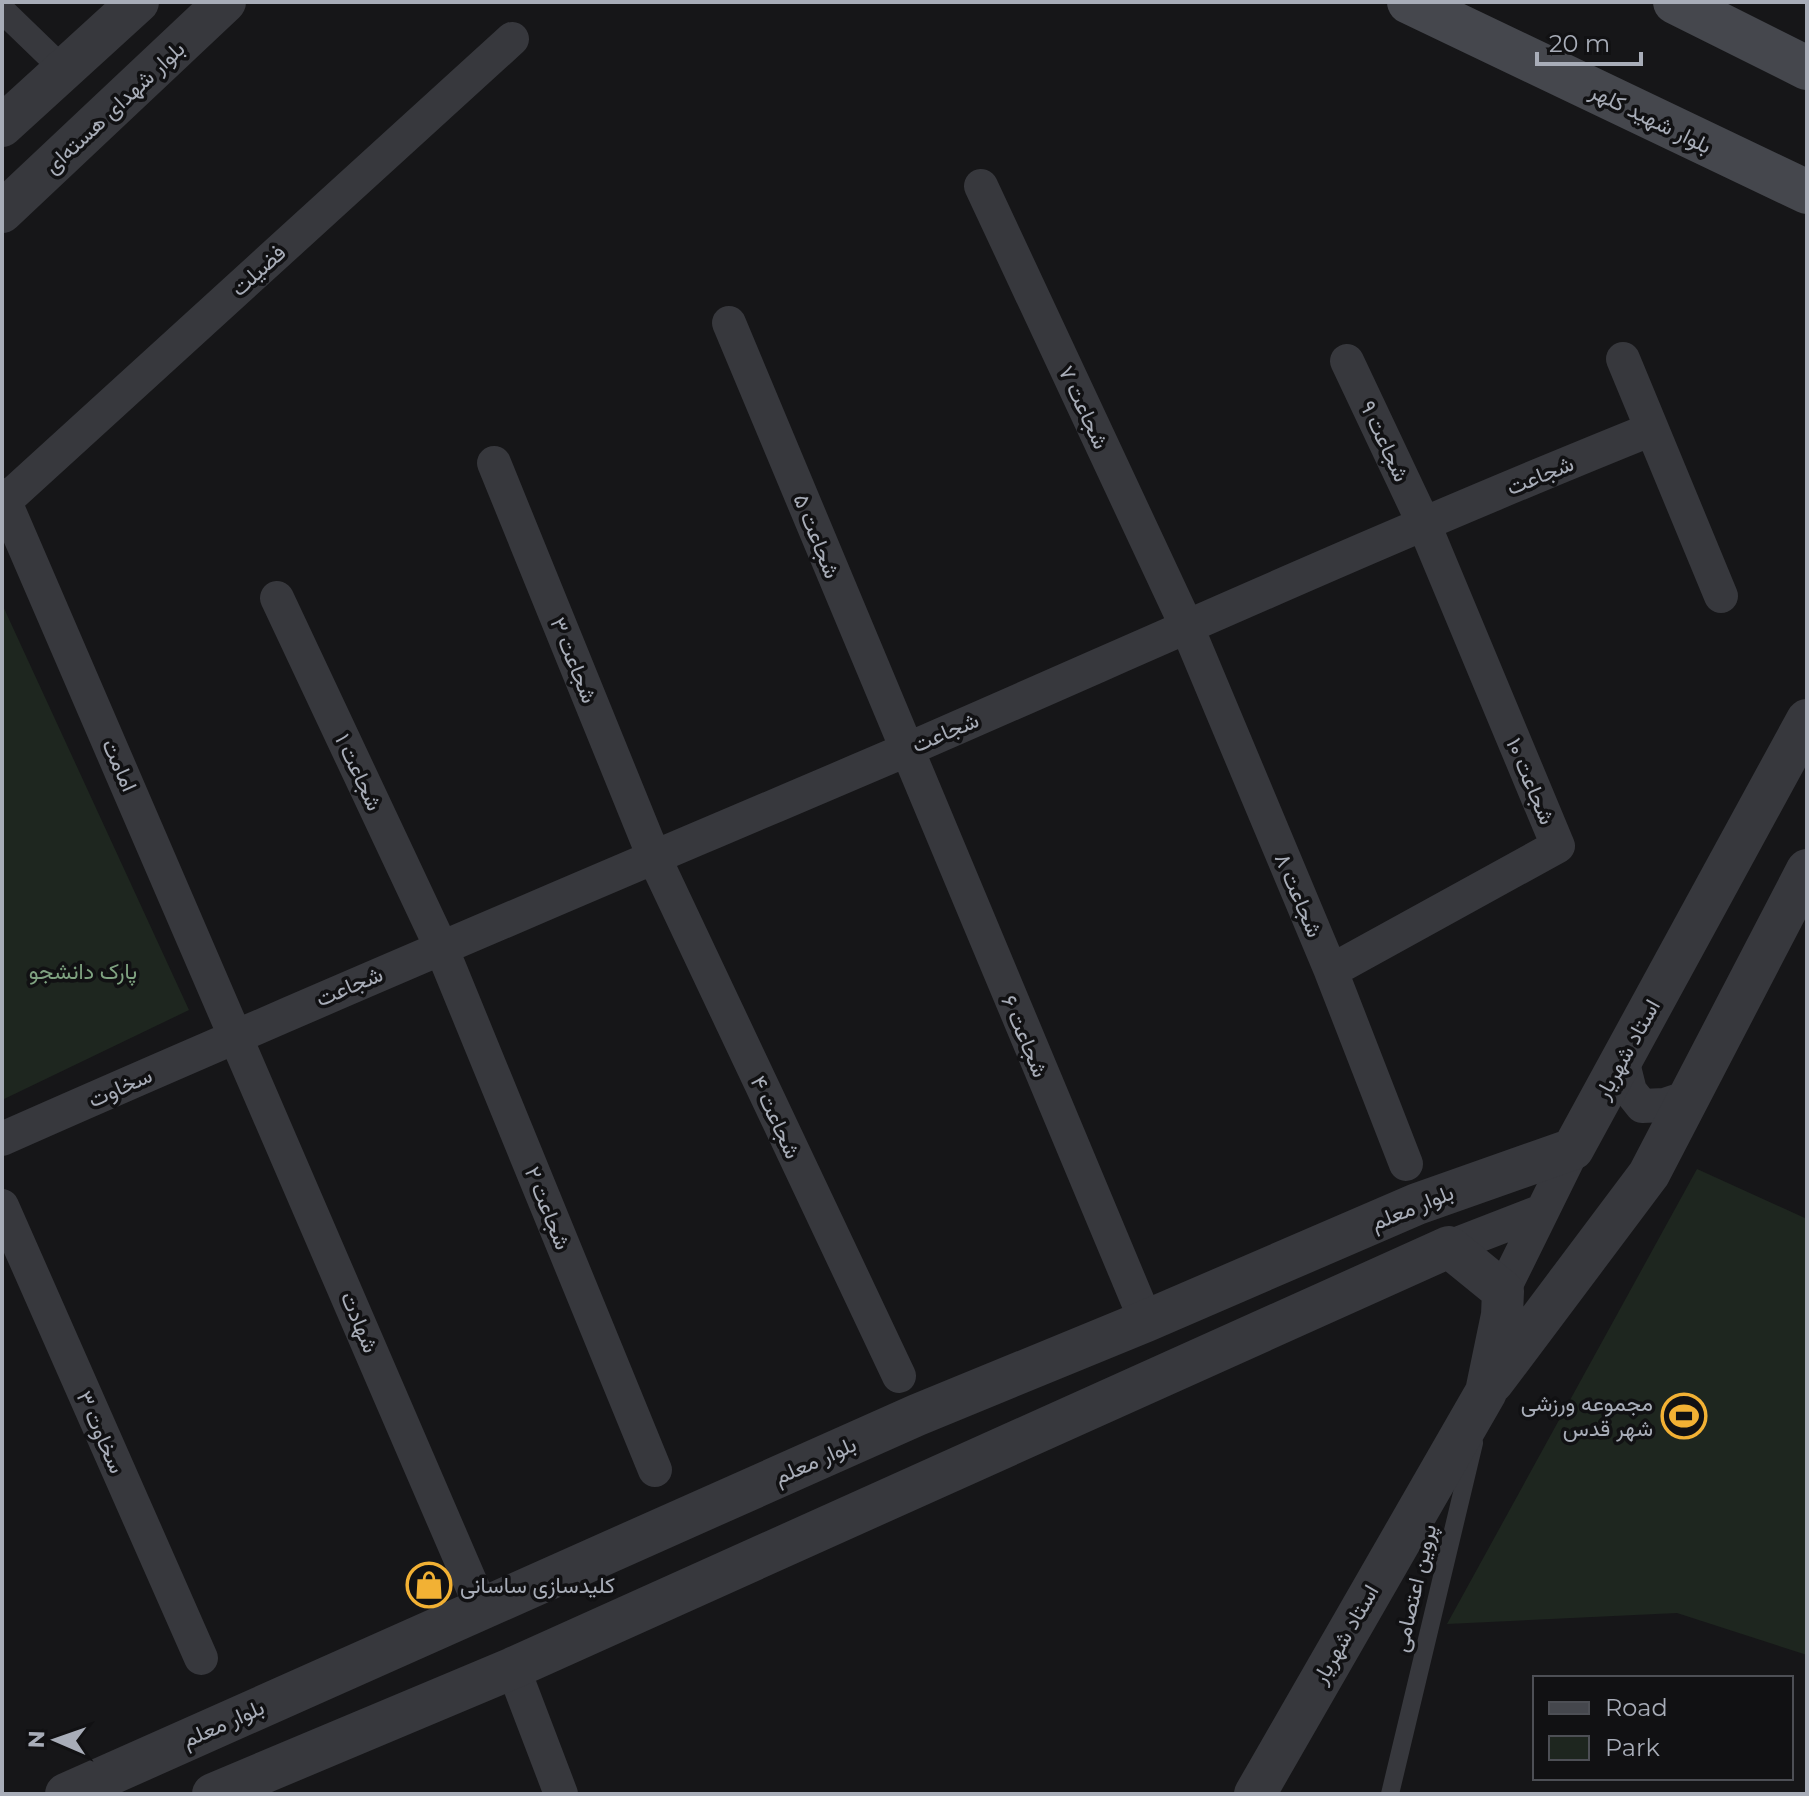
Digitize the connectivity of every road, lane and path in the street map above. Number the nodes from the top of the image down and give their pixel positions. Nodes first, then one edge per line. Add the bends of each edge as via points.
1 (138, 2) edge
2 (225, 2) edge
3 (1409, 2) edge
4 (1675, 2) edge
5 (2, 10) edge
6 (512, 39) dead end
7 (1807, 68) edge
8 (64, 70) junction
9 (2, 126) edge
10 (981, 186) dead end
11 (1807, 192) edge
12 (2, 212) edge
13 (729, 323) dead end
14 (1623, 359) dead end
15 (1347, 361) dead end
16 (1652, 429) junction
17 (494, 463) dead end
18 (3, 498) edge
19 (1423, 522) junction
20 (1721, 596) dead end
21 (277, 598) dead end
22 (1187, 627) junction
23 (1807, 720) edge
24 (905, 750) junction
25 (654, 857) junction
26 (1807, 870) edge
27 (441, 947) junction
28 (1331, 971) junction
29 (237, 1034) junction
30 (1622, 1059) junction
31 (1689, 1097) junction
32 (2, 1139) edge
33 (1573, 1149) junction
34 (1412, 1184) junction
35 (2, 1206) edge
36 (1542, 1211) junction
37 (1449, 1247) junction
38 (1503, 1291) junction
39 (1146, 1321) junction
40 (899, 1376) joint
41 (1486, 1392) junction
42 (917, 1415) junction
43 (655, 1470) dead end
44 (482, 1609) junction
45 (201, 1658) dead end
46 (513, 1668) junction
47 (66, 1794) edge
48 (213, 1794) edge
49 (561, 1794) edge
50 (1255, 1794) edge
51 (1390, 1794) edge

1 - 8 street
2 - 12 street, بلوار شهدای هسته‌ای
3 - 11 main road, بلوار شهید کلهر
4 - 7 main road
5 - 8 street
6 - 18 street, فضیلت
8 - 9 street
10 - 22 street, شجاعت ۷
13 - 24 street, شجاعت ۵
14 - 16 street
15 - 19 street, شجاعت ۹
16 - 19 street, شجاعت
16 - 20 street
17 - 25 street, شجاعت ۳
18 - 29 street, امامت
19 - 22 street, شجاعت
19 - 28 street, شجاعت ۱۰ via 1558,846
21 - 27 street, شجاعت ۱
22 - 24 street, شجاعت
22 - 28 street, شجاعت ۸
23 - 30 street, استاد شهریار
24 - 25 street, شجاعت
24 - 39 street, شجاعت ۶
25 - 27 street, شجاعت
25 - 40 street, شجاعت ۴
26 - 31 street, استاد شهریار
27 - 29 street, شجاعت
27 - 43 street, شجاعت ۲
28 - 34 street, شجاعت ۸
29 - 32 street, سخاوت
29 - 44 street, شهادت
30 - 31 street via 1630,1091 1642,1106
30 - 33 street, استاد شهریار
31 - 41 street, استاد شهریار via 1649,1174
33 - 34 street, بلوار معلم
33 - 36 street, استاد شهریار
34 - 37 street via 1445,1209 1454,1229
34 - 39 street, بلوار معلم
35 - 45 street, سخاوت ۳
36 - 37 street
36 - 38 street, استاد شهریار
37 - 38 street
37 - 46 street
38 - 41 street, استاد شهریار
39 - 42 street, بلوار معلم
40 - 42 street
41 - 50 street, استاد شهریار
41 - 51 lane, پروین اعتصامی
42 - 44 street, بلوار معلم
44 - 47 street, بلوار معلم
46 - 48 street
46 - 49 street

